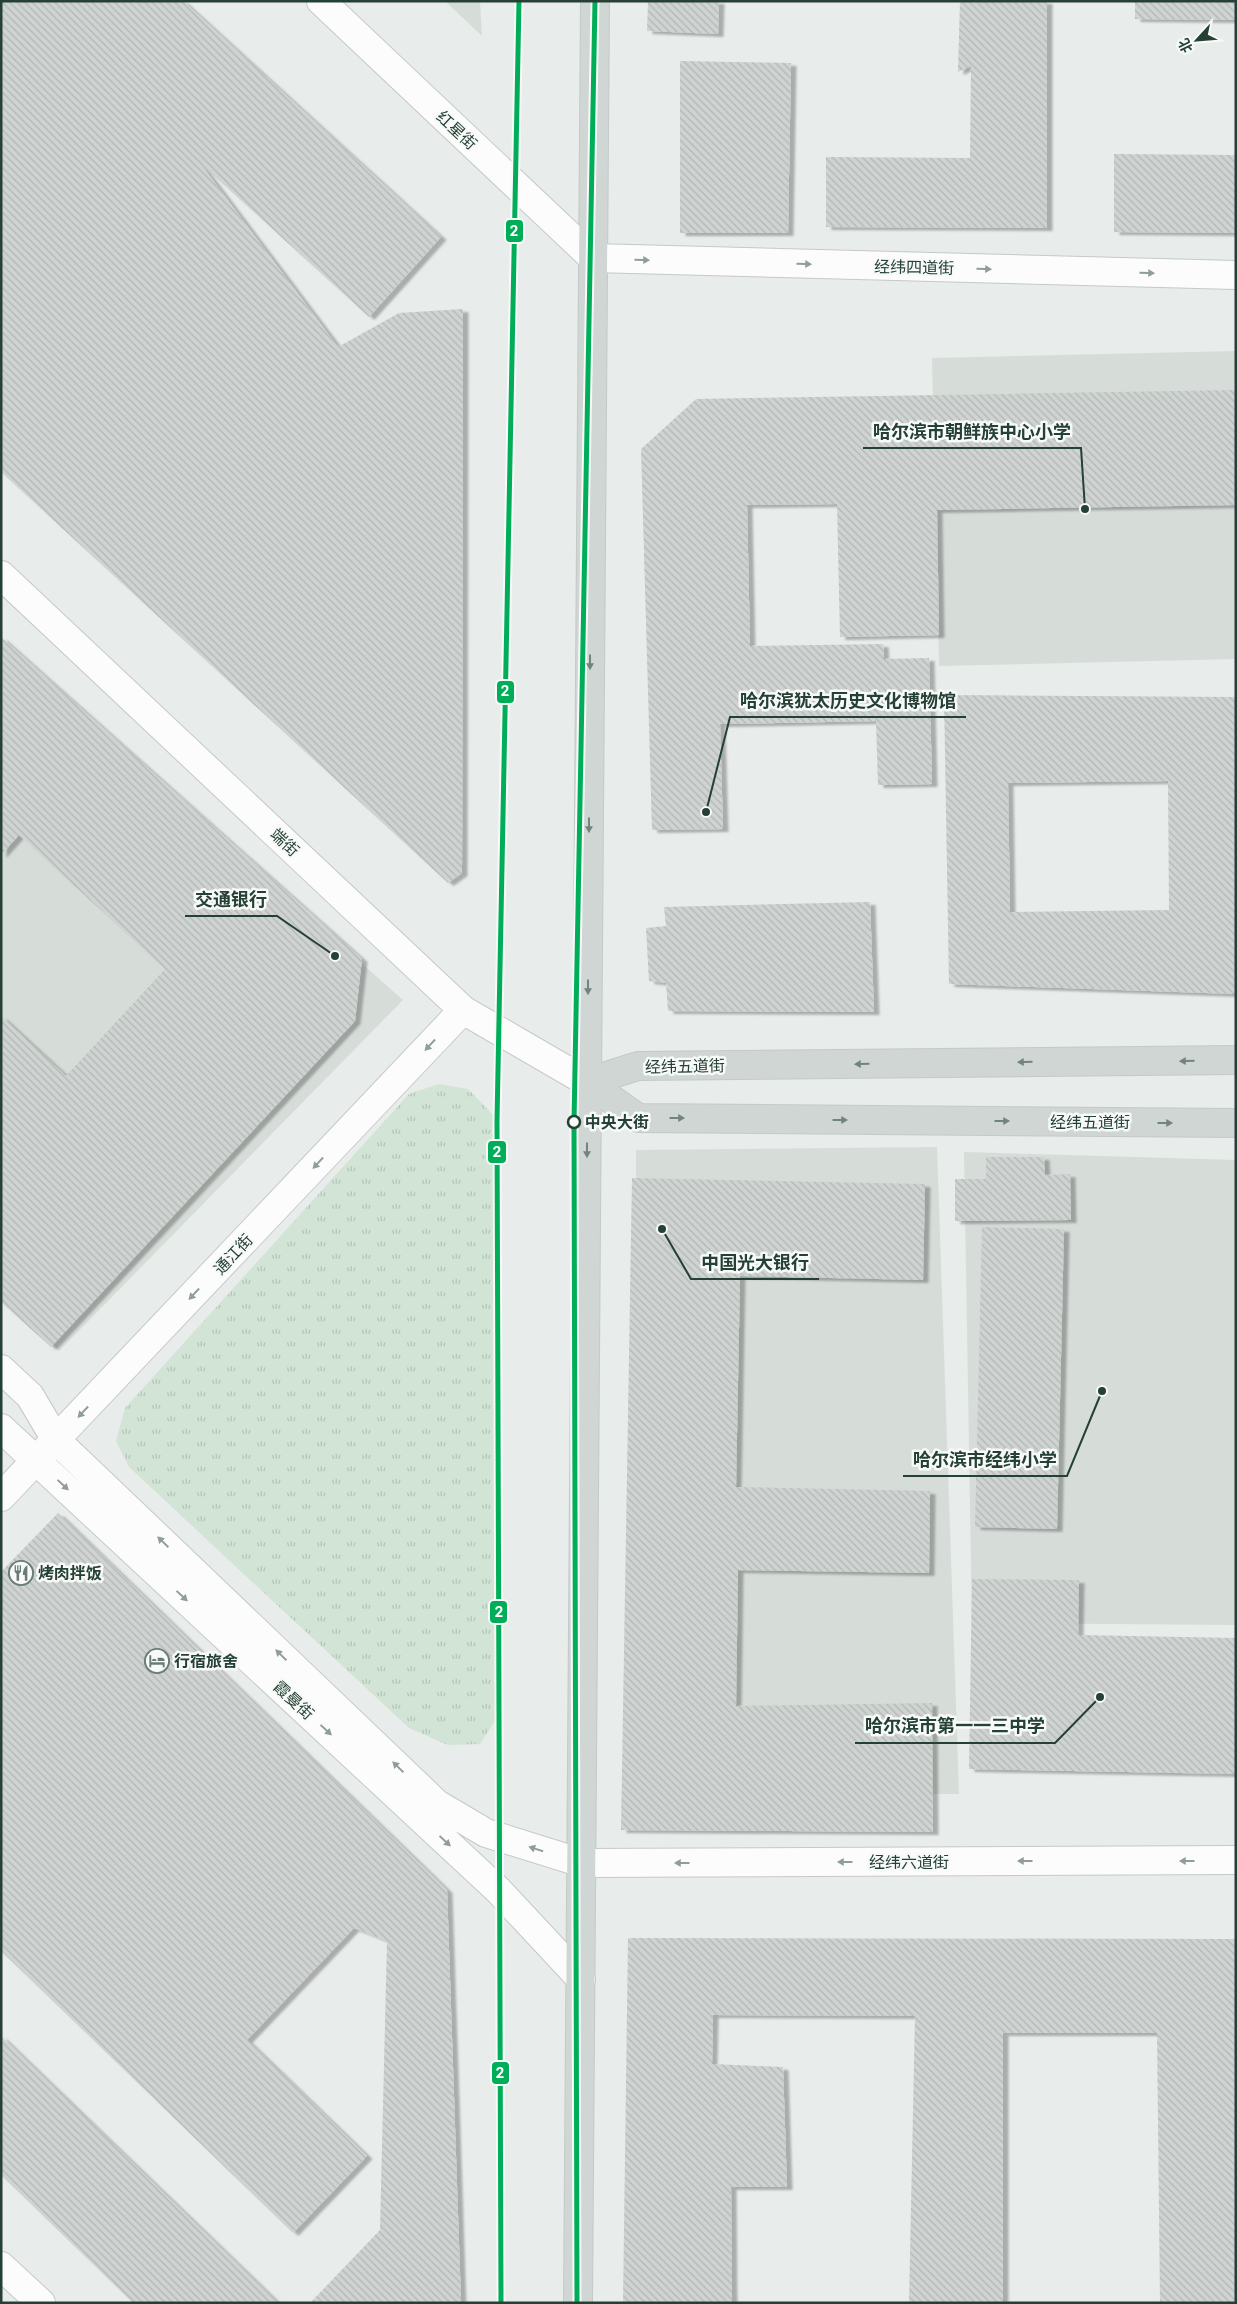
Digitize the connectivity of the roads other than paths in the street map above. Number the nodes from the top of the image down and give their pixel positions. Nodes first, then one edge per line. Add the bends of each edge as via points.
1 (321, 1) edge
2 (595, 1) edge
3 (593, 258) junction
4 (1236, 275) edge
5 (1, 575) edge
6 (463, 1010) junction
7 (1236, 1060) edge
8 (587, 1082) junction
9 (1236, 1123) edge
10 (1, 1369) edge
11 (1, 1428) edge
12 (56, 1440) junction
13 (36, 1461) junction
14 (1, 1496) edge
15 (1236, 1860) edge
16 (582, 1863) junction
17 (581, 1979) junction
18 (1, 2266) edge
19 (41, 2303) edge
20 (578, 2303) edge

1 - 3 street, 红星街
2 - 3 main road
3 -> 4 street, 经纬四道街
3 -> 8 main road
5 - 6 street, 端街
6 - 8 street, 端街
6 -> 12 street, 通江街
7 -> 8 main road, 经纬五道街 via 638,1066
8 -> 9 main road, 经纬五道街 via 638,1118
8 -> 16 main road
10 - 12 street, 霞曼街 via 30,1396
11 - 13 street, 霞曼街
12 - 13 street, 通江街
16 -> 12 street, 霞曼街 via 486,1833 437,1804
13 - 14 street, 通江街
13 -> 17 street, 霞曼街 via 498,1890
15 -> 16 street, 经纬六道街
16 - 17 main road
17 - 20 main road
18 - 19 street

